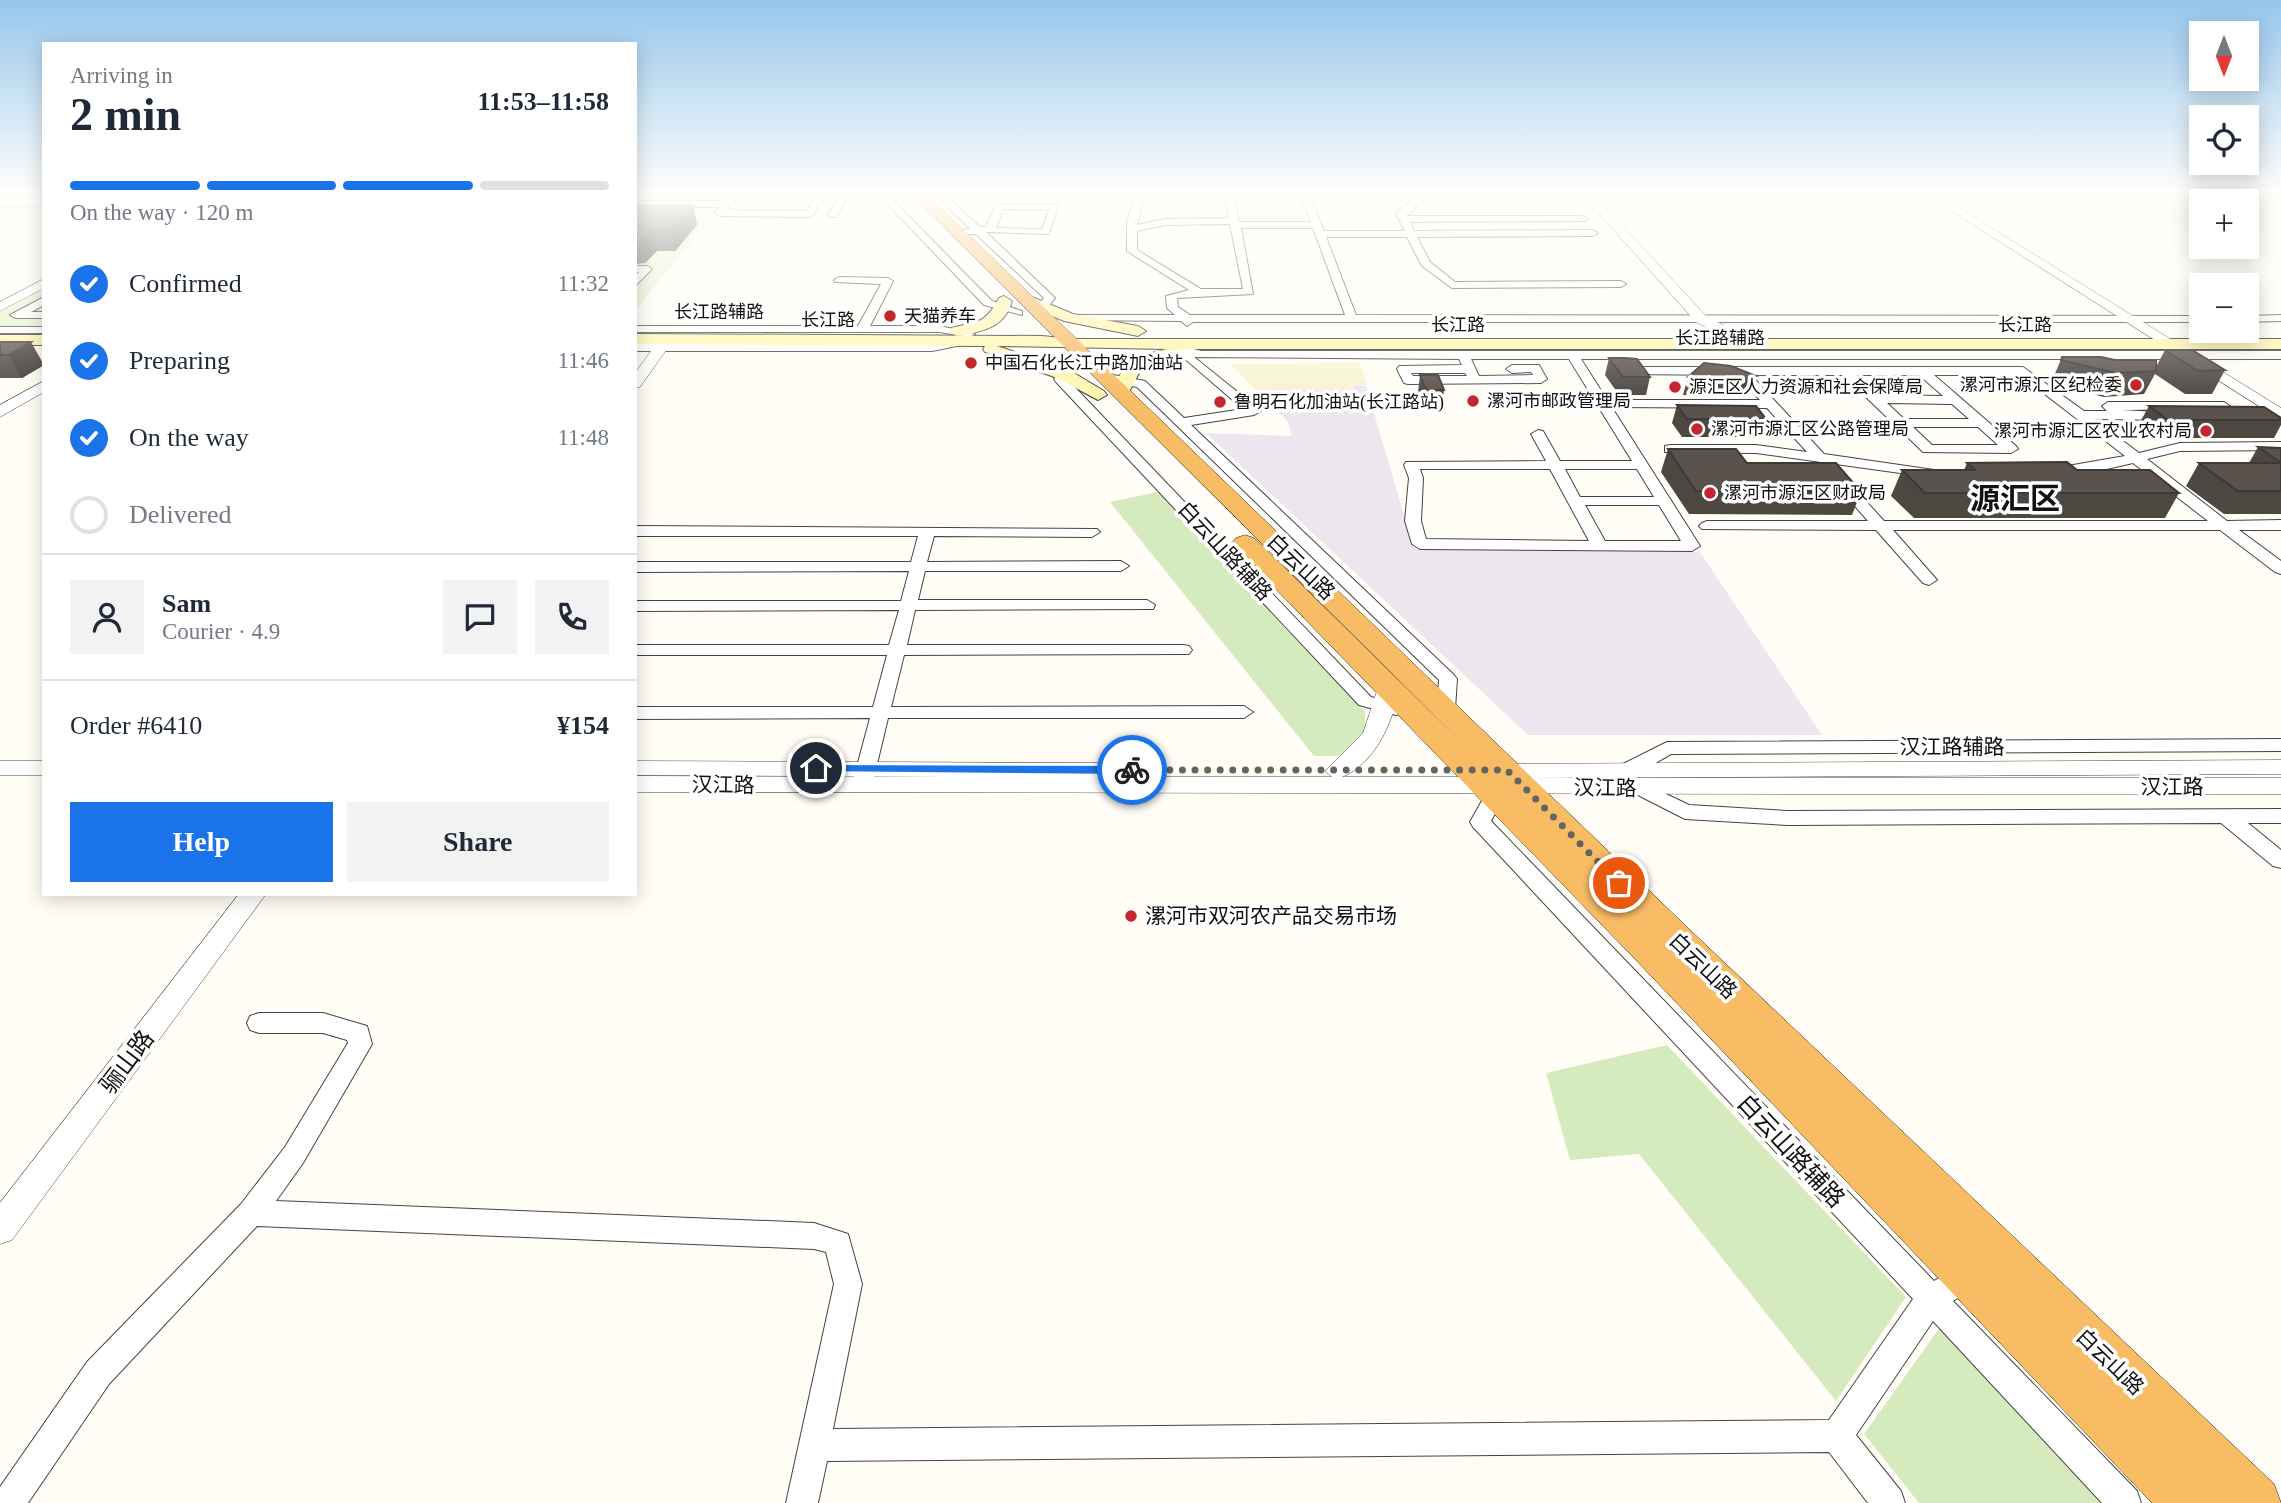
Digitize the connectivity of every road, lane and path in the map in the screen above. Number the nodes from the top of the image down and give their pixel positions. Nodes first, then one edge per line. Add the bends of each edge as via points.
1 (947, 261) edge
2 (972, 261) edge
3 (990, 261) edge
4 (1149, 261) edge
5 (1243, 261) edge
6 (1331, 261) edge
7 (1425, 261) edge
8 (1648, 261) edge
9 (1661, 261) edge
10 (2036, 261) edge
11 (2048, 261) edge
12 (637, 269) edge
13 (839, 280) dead end
14 (637, 281) edge
15 (42, 282) edge
16 (42, 283) edge
17 (1621, 284) dead end
18 (1199, 292) junction
19 (0, 298) edge
20 (42, 301) edge
21 (0, 307) edge
22 (42, 314) edge
23 (1352, 318) junction
24 (2259, 318) edge
25 (2281, 318) edge
26 (1701, 319) junction
27 (2127, 319) junction
28 (2189, 320) edge
29 (1718, 323) junction
30 (1187, 325) junction
31 (2148, 325) junction
32 (1042, 327) junction
33 (2189, 327) edge
34 (2259, 328) edge
35 (2281, 328) edge
36 (637, 329) edge
37 (862, 329) junction
38 (42, 335) edge
39 (2, 337) edge
40 (637, 337) edge
41 (637, 337) edge
42 (955, 337) junction
43 (665, 343) junction
44 (1160, 344) junction
45 (1209, 344) junction
46 (2281, 344) edge
47 (637, 347) edge
48 (2178, 347) junction
49 (1855, 350) junction
50 (1178, 351) junction
51 (1573, 355) junction
52 (2201, 355) junction
53 (2281, 355) edge
54 (1464, 356) junction
55 (1627, 371) edge
56 (1741, 371) junction
57 (1846, 371) junction
58 (1879, 371) junction
59 (1922, 371) junction
60 (2025, 373) junction
61 (2052, 373) dead end
62 (1472, 374) dead end
63 (637, 381) edge
64 (42, 386) edge
65 (1112, 386) junction
66 (1862, 387) junction
67 (1940, 387) junction
68 (1875, 399) junction
69 (1954, 400) junction
70 (1619, 404) dead end
71 (1771, 404) junction
72 (2281, 404) edge
73 (1888, 411) junction
74 (1968, 411) junction
75 (0, 412) edge
76 (2080, 415) junction
77 (2121, 415) junction
78 (2281, 415) edge
79 (1179, 423) junction
80 (1900, 423) junction
81 (1981, 423) junction
82 (1538, 433) dead end
83 (2281, 446) edge
84 (1670, 449) edge
85 (1818, 456) junction
86 (2136, 458) junction
87 (1555, 465) junction
88 (1641, 465) junction
89 (1942, 477) edge
90 (2034, 477) edge
91 (1574, 501) junction
92 (1664, 501) junction
93 (1880, 525) junction
94 (2223, 525) junction
95 (2281, 525) edge
96 (1707, 526) dead end
97 (637, 531) edge
98 (927, 531) junction
99 (1092, 532) dead end
100 (1600, 546) junction
101 (1121, 566) dead end
102 (637, 567) edge
103 (918, 567) junction
104 (2281, 569) edge
105 (1929, 580) dead end
106 (637, 606) edge
107 (908, 606) junction
108 (1147, 606) dead end
109 (637, 650) edge
110 (1183, 650) dead end
111 (897, 651) junction
112 (1408, 704) junction
113 (1244, 712) dead end
114 (637, 713) edge
115 (881, 713) junction
116 (2281, 745) edge
117 (2281, 766) edge
118 (0, 768) edge
119 (42, 768) edge
120 (637, 768) edge
121 (1337, 771) junction
122 (864, 777) junction
123 (1635, 779) junction
124 (0, 782) edge
125 (42, 782) edge
126 (1496, 782) junction
127 (637, 784) edge
128 (2281, 786) edge
129 (2281, 816) edge
130 (2226, 817) junction
131 (2281, 862) edge
132 (251, 896) edge
133 (259, 1023) dead end
134 (251, 1213) junction
135 (0, 1229) edge
136 (1967, 1276) junction
137 (1930, 1298) junction
138 (1837, 1436) junction
139 (814, 1445) junction
140 (7, 1501) edge
141 (802, 1503) edge
142 (1889, 1503) edge
143 (2125, 1503) edge
144 (2189, 1503) edge
145 (2255, 1503) edge

1 - 32 street, 白云山路辅路 via 988,303
2 - 32 highway, 白云山路
3 - 32 highway, 白云山路
4 - 18 street
5 - 18 street via 1249,292
6 - 23 street
7 - 17 street via 1452,285
8 - 26 street
9 - 29 street
10 - 27 street
11 - 31 street
12 - 14 street via 647,269
13 - 37 street via 888,281
15 - 19 street
16 - 21 street
18 - 30 street via 1171,296 1173,308
20 - 22 street via 16,315
23 - 26 street, 长江路辅路
23 - 30 street, 长江路辅路
24 - 25 street
26 - 29 street
27 - 29 street, 长江路辅路
27 - 31 street
28 - 31 street
29 - 30 main road, 长江路
29 - 31 main road, 长江路
30 - 32 street, 长江路辅路
30 - 32 main road, 长江路 via 1143,331
31 - 33 main road, 长江路
31 - 48 street
32 - 42 main road, 长江路
32 - 42 main road via 999,316
32 - 42 main road via 1000,351
32 - 44 main road, 长江路
32 - 65 highway, 白云山路
32 - 112 street, 白云山路辅路 via 1060,379 1365,701
34 - 35 main road
36 - 37 street, 长江路辅路
37 - 42 street, 长江路辅路
38 - 39 main road
40 - 42 main road, 长江路
41 - 43 main road, 长江路
42 - 43 main road, 长江路
43 - 47 street, 长江路辅路
43 - 63 street
44 - 45 main road, 长江路
44 - 50 street, 长江路辅路
45 - 49 main road, 长江路
45 - 50 main road
46 - 48 main road, 长江路
48 - 49 main road, 长江路
48 - 52 street
48 - 78 street
49 - 51 street, 长江路辅路
49 - 58 street
50 - 54 street, 长江路辅路 via 1200,355
50 - 65 main road via 1143,361
50 - 79 street via 1254,411
51 - 54 street, 长江路辅路
51 - 88 street
52 - 53 street
52 - 72 street
54 - 62 street
55 - 56 street
56 - 57 street
56 - 71 street
57 - 58 street
57 - 66 street
58 - 59 street
59 - 60 street
59 - 67 street
60 - 61 street
60 - 76 street
64 - 75 street
65 - 79 street via 1141,384
65 - 112 highway, 白云山路
65 - 112 highway, 白云山路
66 - 67 street
66 - 68 street
67 - 69 street
68 - 69 street
68 - 73 street
69 - 74 street
70 - 71 street
71 - 85 street
73 - 74 street
73 - 80 street
74 - 81 street
76 - 77 street
76 - 86 street
77 - 77 street via 2184,416 2234,416 2219,405 2108,406
79 - 112 street via 1448,680
80 - 81 street
80 - 81 street via 1914,436 1997,437
82 - 87 street
83 - 86 street via 2180,447
84 - 85 street via 1756,449
85 - 89 street
85 - 93 street
86 - 90 street via 2055,472 2049,480
86 - 94 street
87 - 88 street
87 - 91 street
87 - 100 street via 1412,465 1416,478 1413,521 1420,544
88 - 92 street
91 - 92 street
91 - 100 street
92 - 100 street via 1692,546
93 - 94 street
93 - 96 street
93 - 105 street
94 - 95 street
94 - 104 street
97 - 98 street
98 - 99 street
98 - 103 street
101 - 103 street
102 - 103 street
103 - 107 street
106 - 107 street
107 - 108 street
107 - 111 street
109 - 111 street
110 - 111 street
111 - 115 street
112 - 121 street
112 - 126 highway, 白云山路
113 - 115 street
114 - 115 street
115 - 122 street
116 - 123 street, 汉江路辅路 via 1667,748
117 - 123 street, 汉江路
118 - 119 street
120 - 122 street, 汉江路
121 - 122 street, 汉江路
121 - 126 street, 汉江路
122 - 126 street, 汉江路
122 - 127 street, 汉江路
123 - 126 street, 汉江路
123 - 128 street, 汉江路
123 - 130 street via 1685,812 1788,818
124 - 125 street
126 - 136 highway, 白云山路
126 - 137 street, 白云山路辅路 via 1480,822
126 - 145 highway, 白云山路 via 1677,940
129 - 130 street
130 - 131 street
132 - 135 street, 骊山路
133 - 134 street via 323,1023 358,1033 360,1044 294,1155
134 - 139 street via 814,1236 838,1243 848,1284
134 - 140 street via 98,1373
136 - 137 street
136 - 144 highway, 白云山路
137 - 138 street
137 - 143 street, 白云山路辅路
138 - 139 street
138 - 142 street
139 - 141 street

